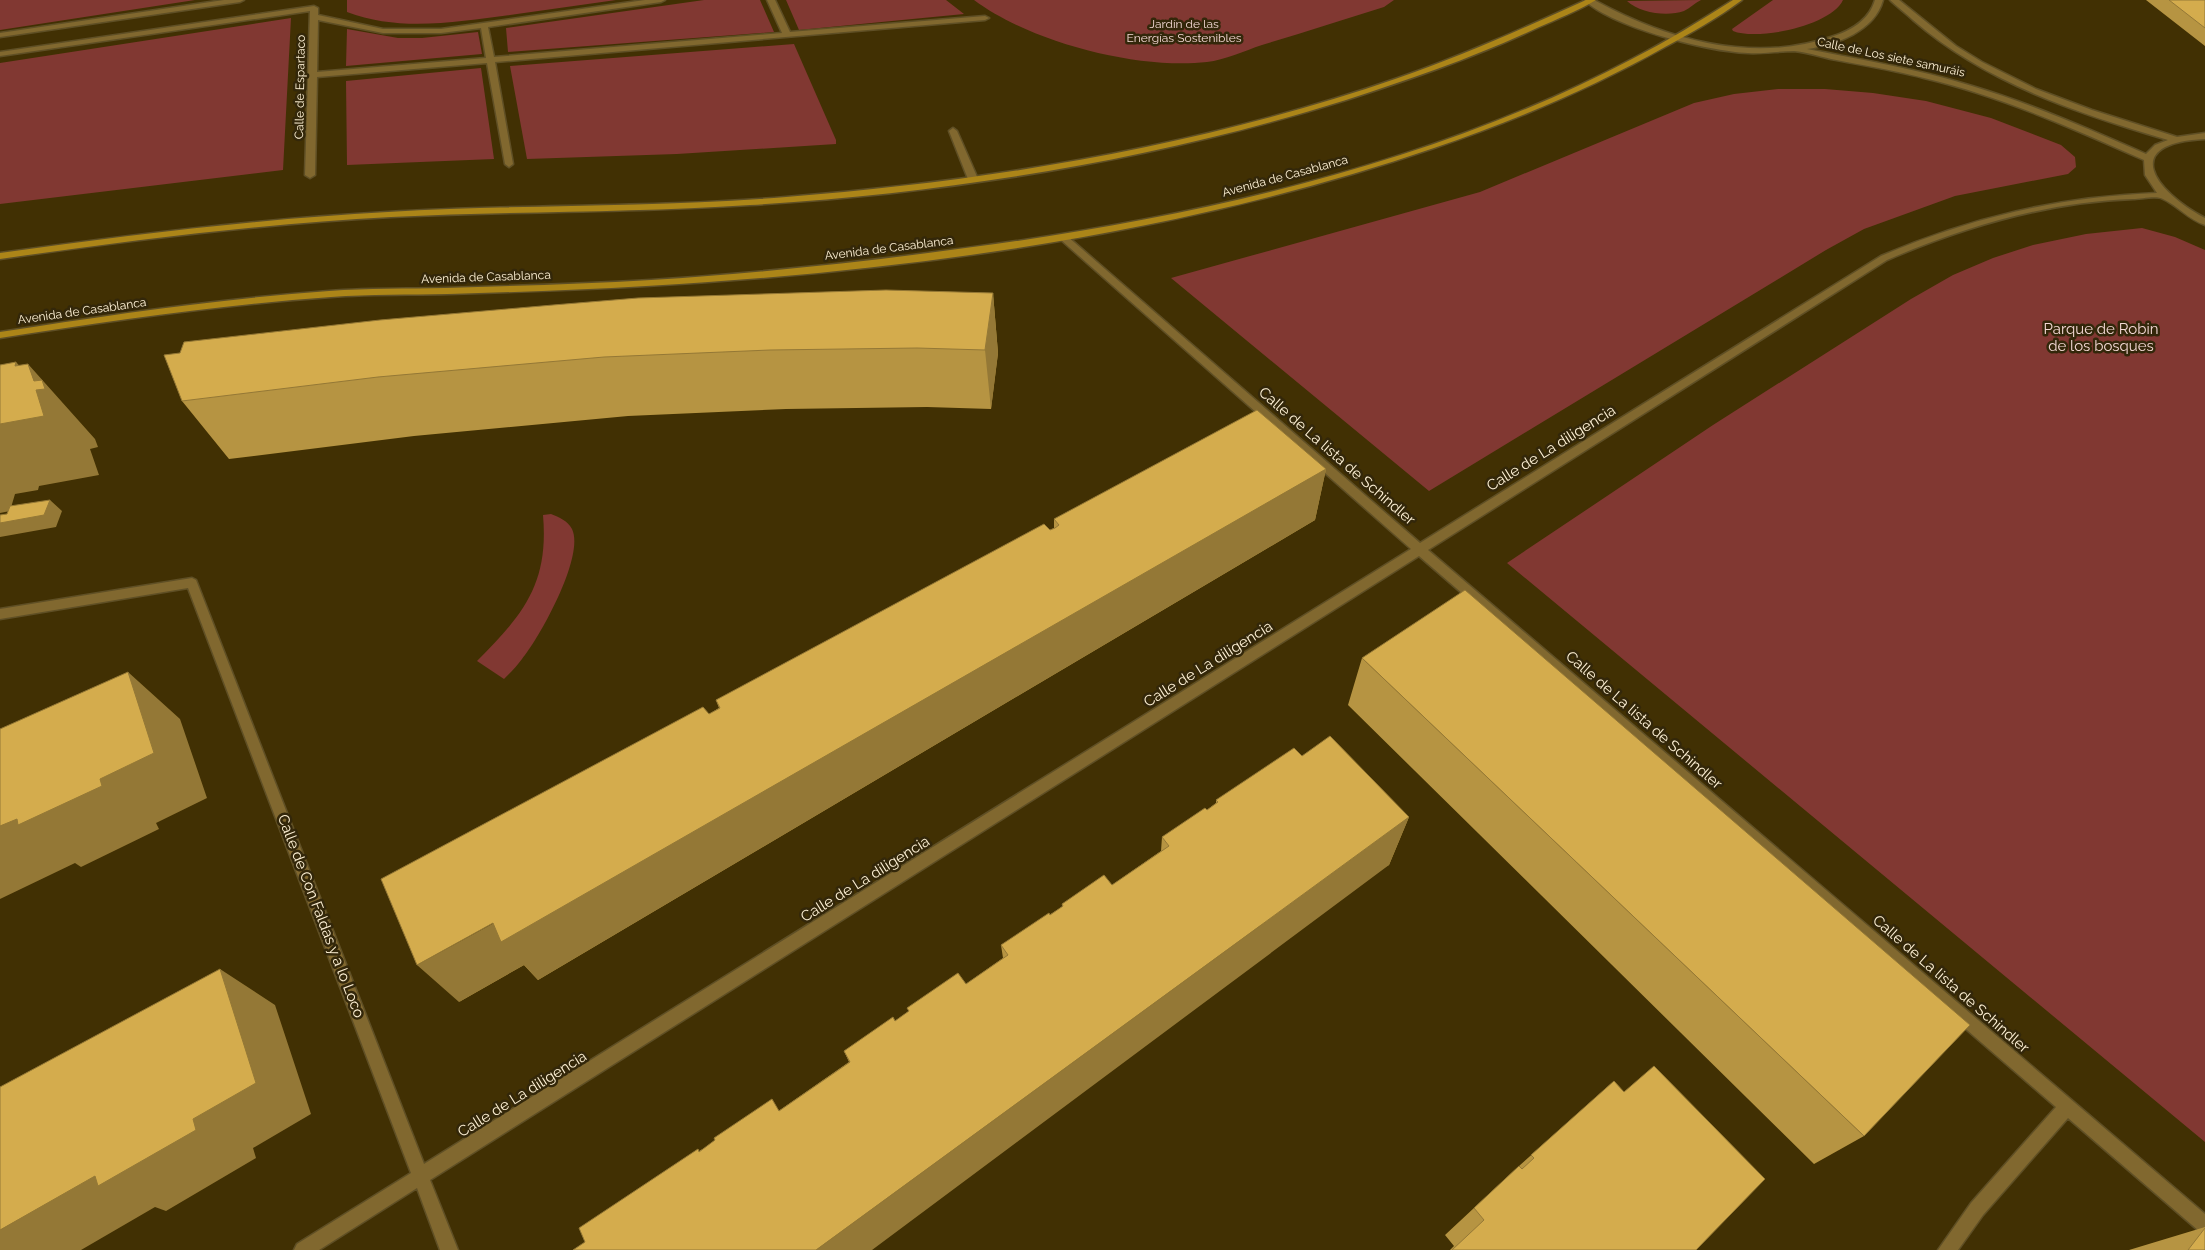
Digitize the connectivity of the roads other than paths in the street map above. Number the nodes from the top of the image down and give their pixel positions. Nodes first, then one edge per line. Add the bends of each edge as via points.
1 (240, 0) edge
2 (661, 0) edge
3 (771, 0) edge
4 (1590, 0) edge
5 (1738, 0) edge
6 (1879, 0) edge
7 (1894, 0) edge
8 (314, 4) edge
9 (314, 18) junction
10 (985, 18) dead end
11 (484, 24) junction
12 (0, 35) edge
13 (787, 36) junction
14 (1676, 39) junction
15 (1794, 49) junction
16 (0, 54) edge
17 (491, 60) junction
18 (312, 75) junction
19 (952, 131) dead end
20 (2205, 136) edge
21 (2175, 139) junction
22 (2149, 159) junction
23 (509, 164) dead end
24 (310, 175) dead end
25 (973, 179) junction
26 (2165, 195) junction
27 (2205, 222) edge
28 (1064, 238) junction
29 (0, 256) edge
30 (0, 334) edge
31 (1421, 550) junction
32 (0, 614) edge
33 (2067, 1106) junction
34 (422, 1176) junction
35 (2205, 1225) edge
36 (303, 1250) edge
37 (449, 1250) edge
38 (1947, 1250) edge

1 - 12 street
2 - 11 street
3 - 13 street
4 - 14 street via 1620,18
4 - 25 main road via 1501,42 1423,72 1297,112 1163,144
5 - 14 main road, Avenida de Casablanca
6 - 15 street via 1873,16 1849,34
7 - 21 street, Calle de Los siete samuráis via 1951,47 2012,81 2083,110
8 - 9 street, Calle de Espartaco
8 - 16 street
9 - 11 street via 406,32 441,32
9 - 18 street, Calle de Espartaco
10 - 13 street
11 - 17 street
13 - 17 street
14 - 15 street via 1716,48
14 - 28 main road, Avenida de Casablanca via 1560,97 1386,162 1234,203
15 - 22 street, Calle de Los siete samuráis via 1968,87 2061,120
17 - 18 street
17 - 23 street
18 - 24 street, Calle de Espartaco
19 - 25 street
20 - 21 street
21 - 22 street via 2158,147
22 - 26 street via 2149,172
25 - 29 main road via 896,190 645,209 446,212 221,227
26 - 27 street
26 - 31 street, Calle de La diligencia via 2081,200 2006,213 1939,234 1884,258
28 - 30 main road, Avenida de Casablanca via 838,267 708,279 333,294 110,318
28 - 31 street, Calle de La lista de Schindler
31 - 33 street, Calle de La lista de Schindler
31 - 34 street, Calle de La diligencia
32 - 34 street, Calle de Con Faldas y a lo Loco via 192,583
33 - 35 street, Calle de La lista de Schindler
33 - 38 street via 1977,1208
34 - 36 street, Calle de La diligencia
34 - 37 street, Calle de Con Faldas y a lo Loco

